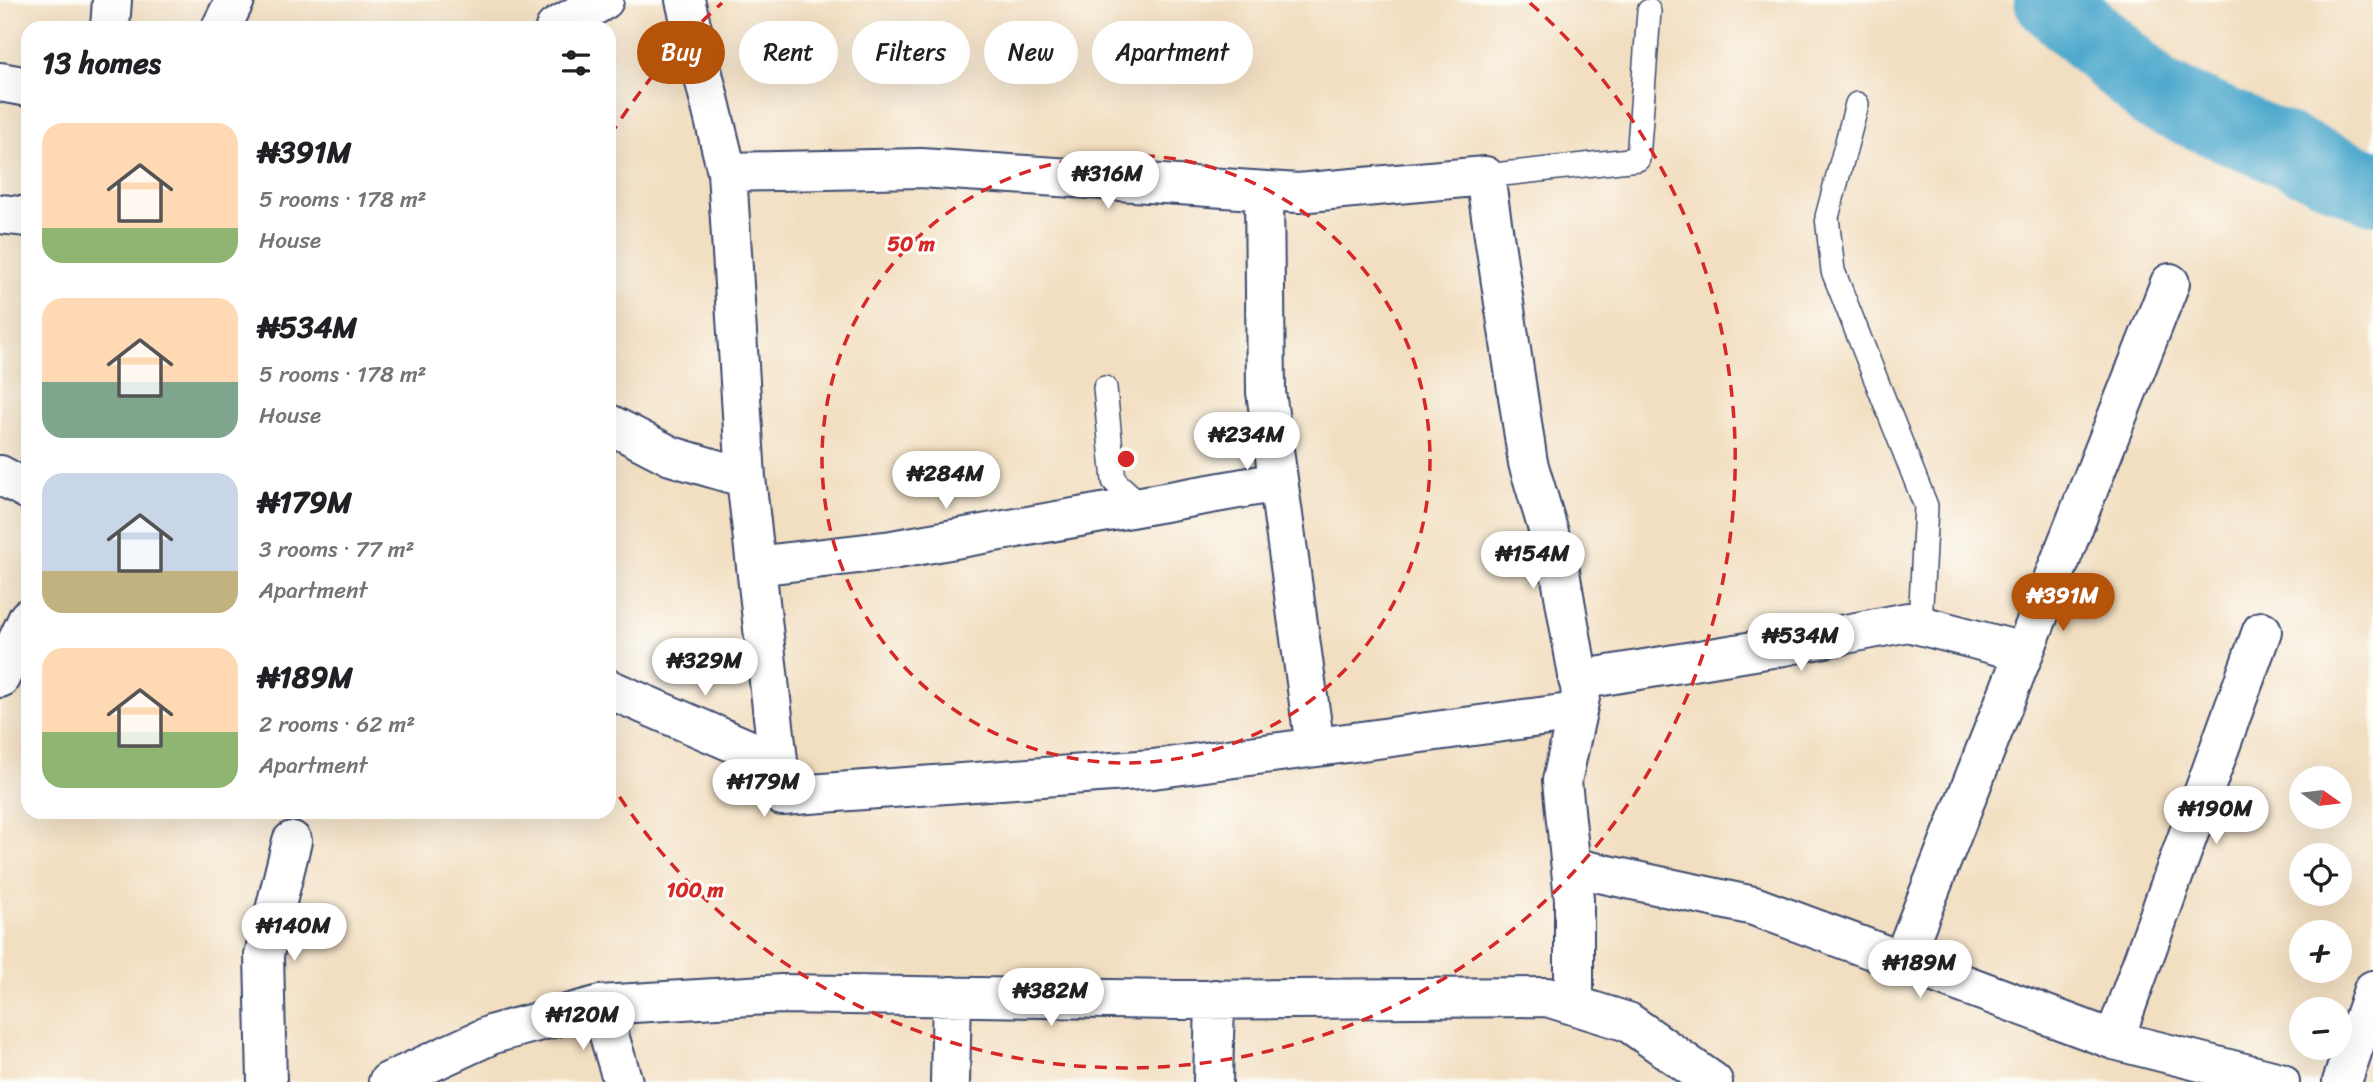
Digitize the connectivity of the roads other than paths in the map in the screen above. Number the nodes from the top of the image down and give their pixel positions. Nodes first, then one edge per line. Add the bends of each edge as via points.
1 (112, 0) edge
2 (234, 0) edge
3 (604, 0) edge
4 (685, 0) edge
5 (1649, 10) dead end
6 (110, 21) edge
7 (224, 21) edge
8 (567, 21) edge
9 (0, 82) edge
10 (21, 86) edge
11 (1857, 104) dead end
12 (727, 172) junction
13 (1485, 176) junction
14 (1264, 191) junction
15 (0, 214) edge
16 (21, 217) edge
17 (2170, 283) dead end
18 (1105, 388) dead end
19 (616, 428) edge
20 (0, 475) edge
21 (746, 478) junction
22 (1278, 482) junction
23 (21, 486) edge
24 (1143, 507) junction
25 (756, 566) junction
26 (1920, 625) junction
27 (2262, 631) dead end
28 (21, 633) edge
29 (2023, 652) junction
30 (0, 678) edge
31 (616, 692) edge
32 (1577, 696) junction
33 (1315, 747) junction
34 (778, 762) junction
35 (292, 841) dead end
36 (1571, 867) junction
37 (1902, 961) junction
38 (2373, 990) edge
39 (952, 996) junction
40 (1216, 999) junction
41 (600, 1005) junction
42 (1574, 1005) junction
43 (2115, 1041) junction
44 (267, 1082) edge
45 (388, 1082) edge
46 (623, 1082) edge
47 (950, 1082) edge
48 (1213, 1082) edge
49 (1713, 1082) edge
50 (2280, 1082) edge
51 (2342, 1082) edge

1 - 6 street
2 - 7 street
3 - 8 street
4 - 12 street
5 - 13 lane via 1638,159
9 - 10 street
11 - 26 lane via 1827,217 1833,271 1926,506
12 - 14 street via 921,168
12 - 21 street
13 - 14 street via 1298,194
13 - 32 street via 1528,463 1559,566
14 - 22 street via 1266,392
15 - 16 street
17 - 29 street
18 - 24 lane via 1114,481
19 - 21 street via 671,456
20 - 23 street
21 - 25 street
22 - 24 street
22 - 33 street
24 - 25 street via 892,550
25 - 34 street
26 - 29 street
26 - 32 street via 1908,622 1784,646
27 - 43 street
28 - 30 street
29 - 37 street
31 - 34 street
32 - 33 street
32 - 36 street via 1562,781
33 - 34 street via 1153,769 782,796
35 - 44 street via 264,956
36 - 37 street via 1754,906
36 - 42 street
37 - 43 street
38 - 51 street
39 - 40 street
39 - 41 street via 782,994
39 - 47 street
40 - 42 street via 1547,997
40 - 48 street
41 - 45 street via 493,1034
41 - 46 street
42 - 49 street via 1628,1022
43 - 50 street

